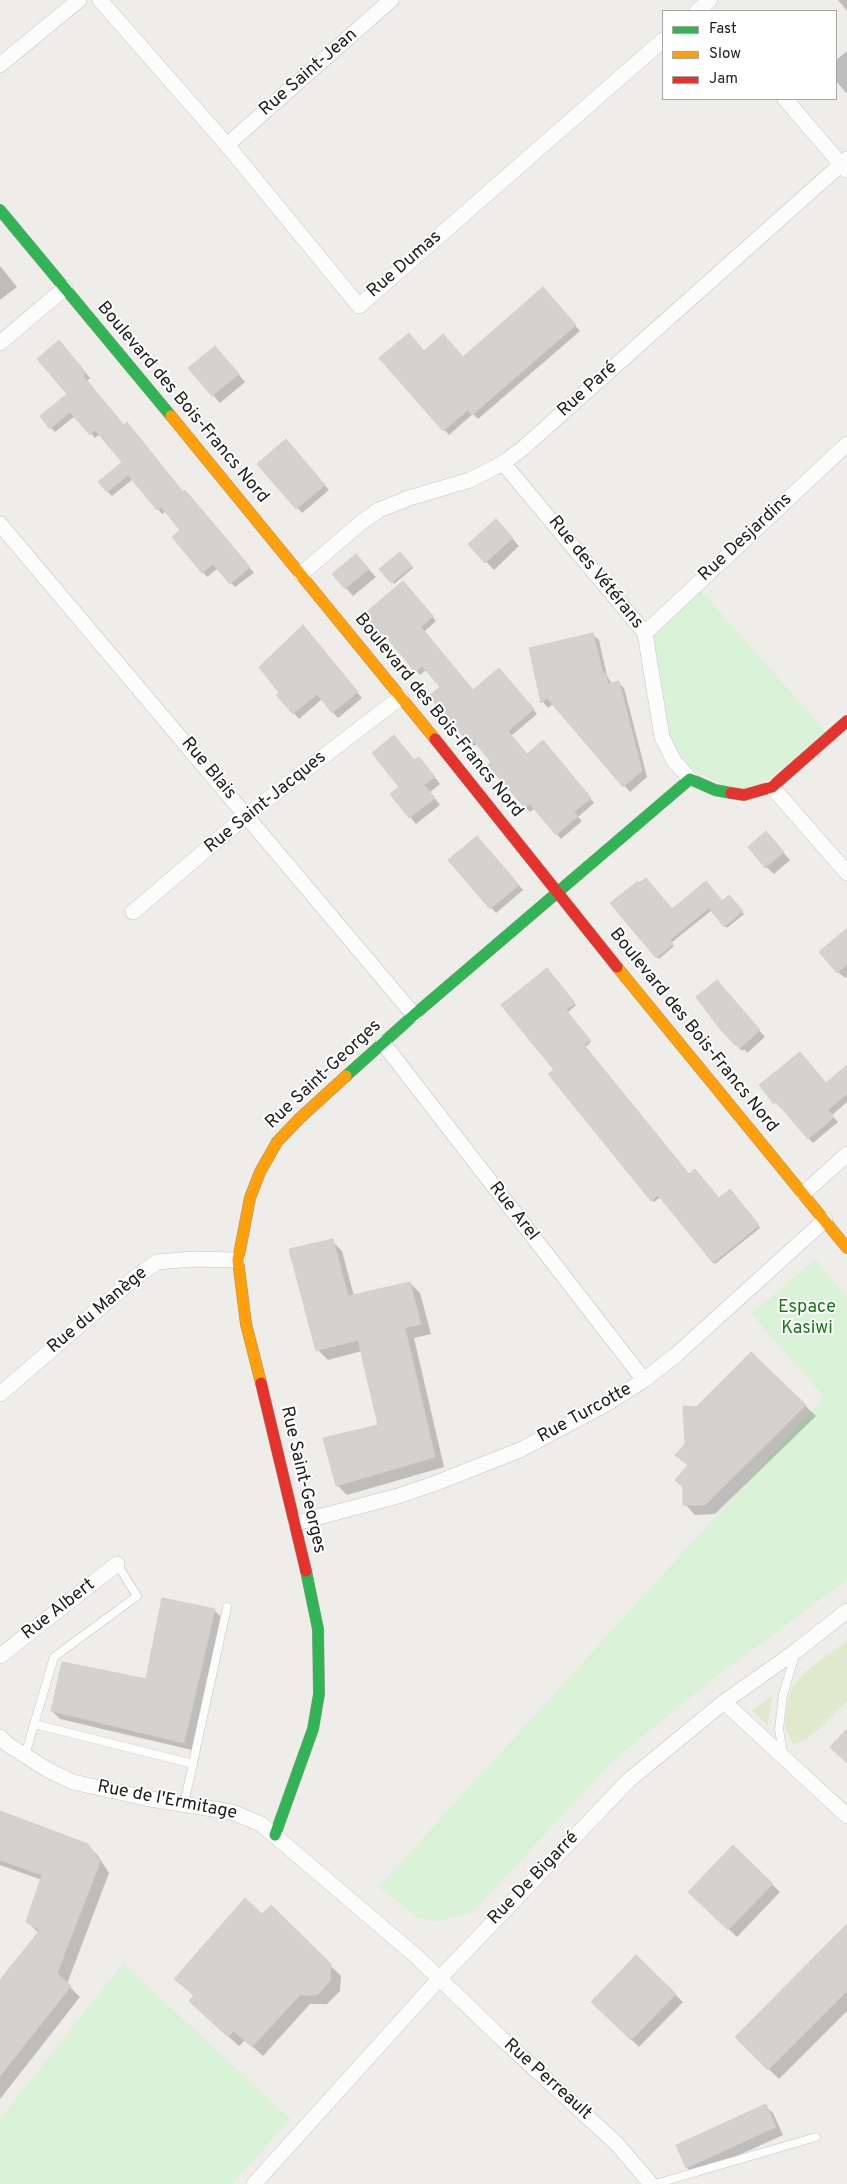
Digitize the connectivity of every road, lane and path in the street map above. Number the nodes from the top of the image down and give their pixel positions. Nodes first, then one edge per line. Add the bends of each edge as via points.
1 (79, 0) edge
2 (100, 0) edge
3 (391, 0) edge
4 (662, 41) edge
5 (0, 65) edge
6 (787, 100) edge
7 (227, 145) junction
8 (845, 165) edge
9 (0, 210) edge
10 (64, 288) junction
11 (0, 343) edge
12 (847, 444) edge
13 (503, 463) junction
14 (0, 524) edge
15 (301, 574) junction
16 (645, 633) junction
17 (401, 697) junction
18 (847, 721) edge
19 (690, 779) junction
20 (772, 786) junction
21 (247, 815) junction
22 (847, 873) edge
23 (556, 892) junction
24 (133, 912) dead end
25 (414, 1015) junction
26 (383, 1043) junction
27 (847, 1154) edge
28 (804, 1193) junction
29 (825, 1220) junction
30 (847, 1248) edge
31 (238, 1260) junction
32 (644, 1380) junction
33 (0, 1394) edge
34 (296, 1523) junction
35 (117, 1564) joint
36 (227, 1607) dead end
37 (847, 1611) edge
38 (796, 1651) junction
39 (0, 1656) edge
40 (724, 1702) junction
41 (34, 1724) junction
42 (0, 1737) edge
43 (25, 1755) junction
44 (784, 1758) junction
45 (193, 1764) junction
46 (184, 1804) junction
47 (847, 1816) edge
48 (275, 1834) junction
49 (439, 1979) junction
50 (816, 2137) dead end
51 (254, 2184) edge
52 (651, 2184) edge
53 (655, 2184) edge

1 - 5 street
2 - 7 street, Rue Dumas
3 - 7 street, Rue Saint-Jean
4 - 7 street, Rue Dumas via 359,306
6 - 8 street
8 - 13 street, Rue Paré
9 - 10 street, Boulevard des Bois-Francs Nord
10 - 11 street
10 - 15 street, Boulevard des Bois-Francs Nord
12 - 16 street, Rue Desjardins
13 - 15 street, Rue Paré via 470,480 378,510
13 - 16 street, Rue des Vétérans
14 - 21 street, Rue Blais
15 - 17 street, Boulevard des Bois-Francs Nord
16 - 19 street, Rue des Vétérans via 662,737 674,760
17 - 21 street, Rue Saint-Jacques
17 - 23 street, Boulevard des Bois-Francs Nord
18 - 20 street
19 - 20 street via 715,790 744,795
19 - 23 street, Rue Saint-Georges
20 - 22 street
21 - 24 street, Rue Saint-Jacques
21 - 25 street, Rue Blais
23 - 25 street, Rue Saint-Georges
23 - 28 street, Boulevard des Bois-Francs Nord
25 - 26 street, Rue Saint-Georges
26 - 31 street, Rue Saint-Georges via 277,1142 250,1198
26 - 32 street, Rue Arel
27 - 28 street
28 - 29 street, Boulevard des Bois-Francs Nord
29 - 30 street, Boulevard des Bois-Francs Nord
29 - 32 street, Rue Turcotte via 703,1332
31 - 33 street, Rue du Manège via 157,1262
31 - 34 street, Rue Saint-Georges via 246,1324
32 - 34 street, Rue Turcotte via 520,1450 428,1486
34 - 48 street, Rue Saint-Georges via 318,1629 320,1694 306,1752
35 - 39 street, Rue Albert
35 - 41 lane via 137,1596 54,1657
36 - 45 lane
37 - 38 street, Rue De Bigarré
38 - 40 street, Rue De Bigarré
38 - 44 lane via 783,1695 779,1729
40 - 44 street
40 - 49 street, Rue De Bigarré via 630,1780
41 - 43 lane
41 - 45 lane
42 - 43 street, Rue de l'Ermitage
43 - 46 street, Rue de l'Ermitage via 73,1782
44 - 47 street
45 - 46 lane
46 - 48 street, Rue de l'Ermitage via 243,1815
48 - 49 street, Rue de l'Ermitage
49 - 51 street, Rue De Bigarré
49 - 52 street, Rue Perreault via 617,2144
50 - 53 lane

